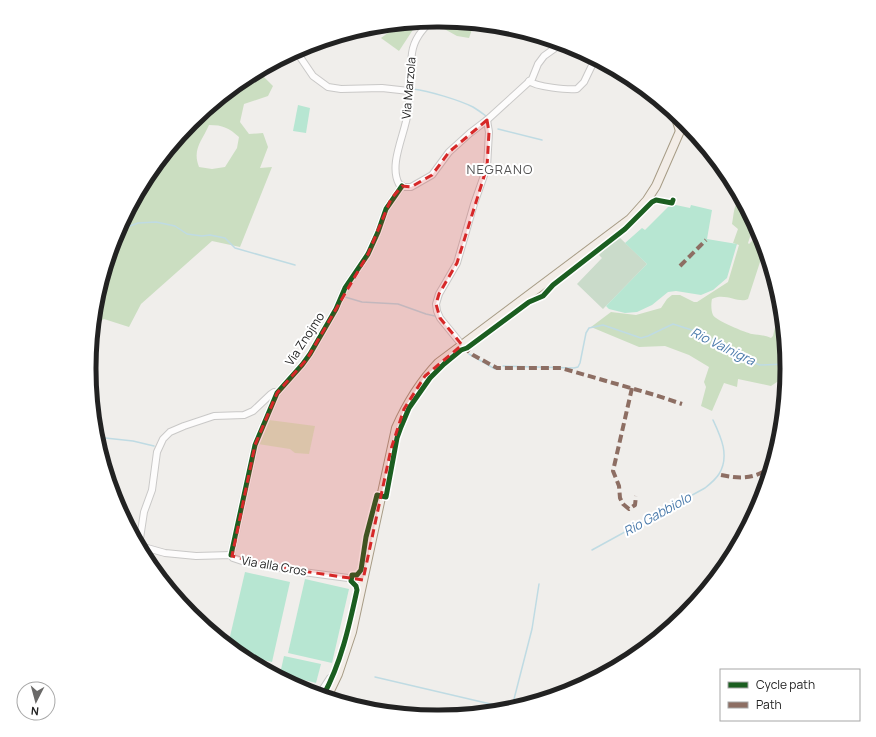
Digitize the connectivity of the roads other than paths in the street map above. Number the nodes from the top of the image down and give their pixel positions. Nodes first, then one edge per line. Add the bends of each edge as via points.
1 (425, 28) edge
2 (555, 48) edge
3 (300, 56) edge
4 (593, 64) edge
5 (529, 81) junction
6 (409, 91) junction
7 (487, 120) junction
8 (680, 128) edge
9 (400, 185) junction
10 (462, 346) junction
11 (277, 393) junction
12 (140, 536) edge
13 (147, 548) edge
14 (231, 555) junction
15 (363, 580) junction
16 (338, 674) junction
17 (323, 690) edge
18 (329, 692) edge

1 - 6 street, Via Marzola via 413,45
2 - 5 street via 544,56
3 - 6 street via 314,76 328,87
4 - 5 street via 584,82 577,89 536,85
5 - 7 street
6 - 9 street, Via Marzola via 407,121 396,163 396,177
7 - 9 street via 449,152 427,178 411,187
7 - 10 street via 487,167 457,263 441,289 436,304 440,318
8 - 10 main road via 656,186 630,219
9 - 11 street, Via Znojmo via 386,209 368,254 345,288 310,354
10 - 15 main road via 425,376 401,415 391,449
11 - 12 street via 274,392 244,415 214,416 170,432 163,439 157,452 152,490 144,512
11 - 14 street, Via Znojmo via 256,445
13 - 14 street, Via alla Cros via 165,553
14 - 15 street, Via alla Cros via 235,559 275,567
15 - 16 main road via 352,632
16 - 17 street via 330,678
16 - 18 main road

